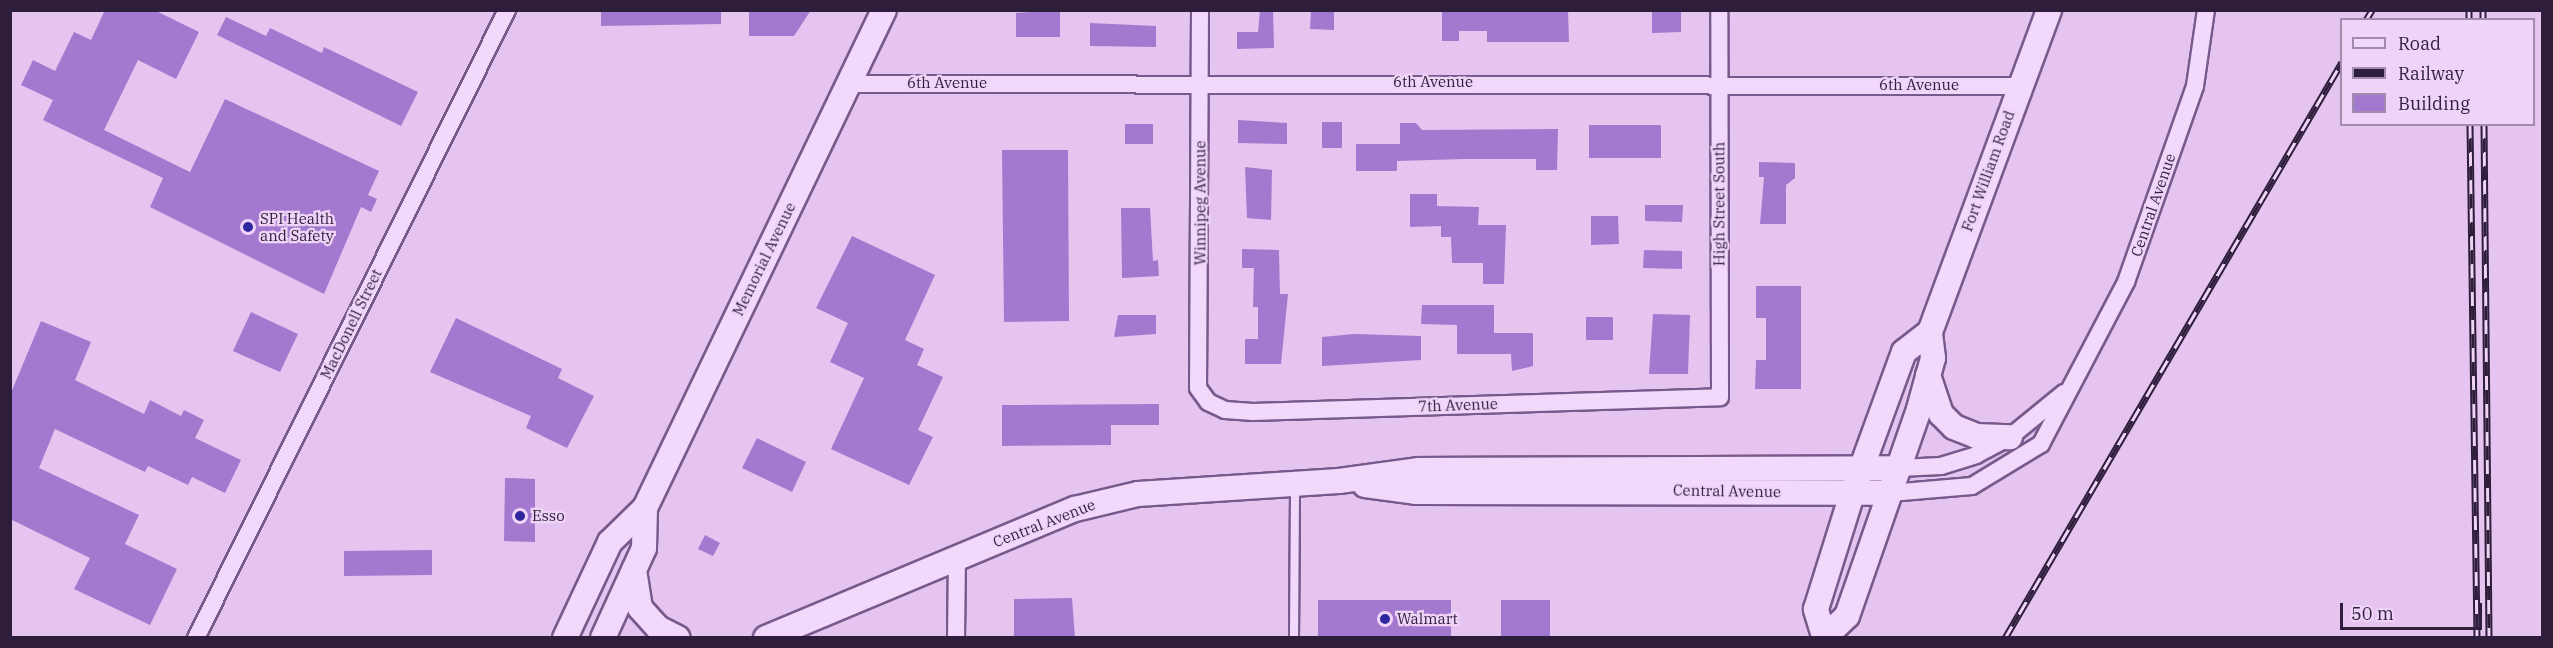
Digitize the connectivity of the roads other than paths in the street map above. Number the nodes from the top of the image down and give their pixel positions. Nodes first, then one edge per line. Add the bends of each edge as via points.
1 (507, 10) edge
2 (884, 10) edge
3 (1200, 10) edge
4 (1719, 10) edge
5 (2049, 10) edge
6 (2206, 10) edge
7 (1201, 81) junction
8 (848, 84) junction
9 (1718, 84) junction
10 (2019, 86) junction
11 (1930, 332) junction
12 (1928, 375) junction
13 (2070, 389) junction
14 (1202, 394) joint
15 (1720, 397) joint
16 (2010, 436) junction
17 (1863, 467) junction
18 (1899, 468) junction
19 (1339, 481) junction
20 (1295, 483) junction
21 (1890, 493) junction
22 (1852, 494) junction
23 (645, 508) junction
24 (957, 557) junction
25 (634, 570) junction
26 (1824, 637) edge
27 (196, 638) edge
28 (565, 638) edge
29 (603, 638) edge
30 (678, 638) edge
31 (766, 638) edge
32 (956, 638) edge
33 (1294, 638) edge

1 - 27 street, MacDonell Street
2 - 8 main road, Memorial Avenue
3 - 7 street, Winnipeg Avenue
4 - 9 street, High Street South
5 - 10 main road, Fort William Road
6 - 13 street, Central Avenue via 2195,86 2126,282
7 - 8 street, 6th Avenue
7 - 9 street, 6th Avenue
7 - 14 street, Winnipeg Avenue
8 - 23 main road, Memorial Avenue
9 - 10 street, 6th Avenue
9 - 15 street, High Street South
10 - 11 main road, Fort William Road
11 - 12 main road, Fort William Road via 1933,358
11 - 17 main road, Fort William Road via 1904,352
12 - 16 main road via 1941,414 1954,427 1976,436
12 - 18 main road, Fort William Road
13 - 16 street, Central Avenue
13 - 21 street, Central Avenue via 2041,444 2010,467 1972,486
14 - 15 street, 7th Avenue via 1225,410 1253,412
16 - 18 street, Central Avenue via 1941,466
17 - 18 main road, Central Avenue
17 - 19 main road, Central Avenue via 1419,470
17 - 22 main road, Fort William Road
18 - 21 main road, Fort William Road
19 - 20 main road, Central Avenue
19 - 22 main road, Central Avenue via 1416,492
20 - 24 main road, Central Avenue via 1106,500
20 - 33 lane
21 - 22 main road, Central Avenue
21 - 26 main road, Fort William Road via 1847,616
22 - 26 main road, Fort William Road via 1816,609
23 - 25 main road, Memorial Avenue via 644,548
23 - 28 main road, Memorial Avenue via 610,543
24 - 31 main road, Central Avenue
24 - 32 street
25 - 29 main road, Memorial Avenue
25 - 30 main road via 640,608 658,628

